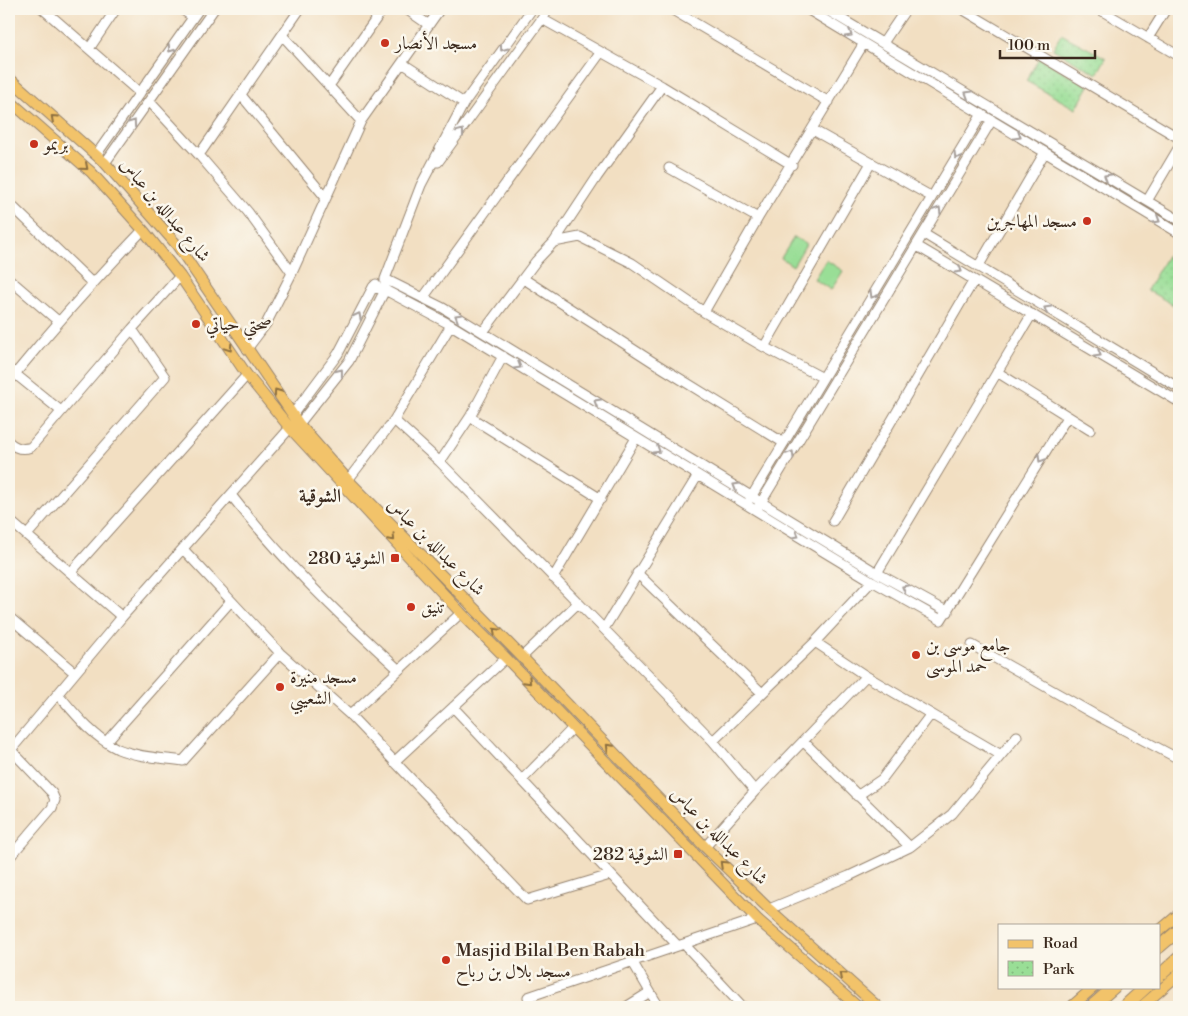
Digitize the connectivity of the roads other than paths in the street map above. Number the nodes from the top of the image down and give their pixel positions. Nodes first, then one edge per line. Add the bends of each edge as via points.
1 (42, 9) edge
2 (116, 9) edge
3 (181, 9) edge
4 (199, 9) edge
5 (214, 9) edge
6 (300, 9) edge
7 (383, 9) edge
8 (406, 9) edge
9 (440, 9) edge
10 (532, 9) edge
11 (549, 9) edge
12 (670, 9) edge
13 (807, 9) edge
14 (825, 9) edge
15 (906, 9) edge
16 (962, 9) edge
17 (1099, 9) edge
18 (1166, 9) edge
19 (193, 17) junction
20 (542, 19) junction
21 (429, 25) junction
22 (282, 34) junction
23 (1148, 38) junction
24 (864, 43) junction
25 (883, 43) junction
26 (88, 48) junction
27 (601, 52) junction
28 (1179, 56) edge
29 (402, 64) junction
30 (9, 78) edge
31 (329, 86) junction
32 (662, 86) junction
33 (140, 93) junction
34 (241, 95) junction
35 (9, 100) edge
36 (149, 101) junction
37 (829, 102) junction
38 (464, 103) junction
39 (982, 114) junction
40 (992, 120) junction
41 (361, 121) junction
42 (813, 130) junction
43 (1179, 138) edge
44 (1179, 147) edge
45 (1045, 152) junction
46 (199, 154) junction
47 (96, 156) junction
48 (105, 163) junction
49 (871, 163) junction
50 (792, 165) junction
51 (668, 168) dead end
52 (421, 185) junction
53 (932, 197) junction
54 (326, 198) junction
55 (1147, 201) junction
56 (9, 203) edge
57 (758, 218) junction
58 (1179, 220) edge
59 (143, 230) junction
60 (1179, 233) edge
61 (924, 234) junction
62 (554, 242) junction
63 (917, 246) junction
64 (978, 267) junction
65 (292, 273) junction
66 (180, 276) junction
67 (385, 278) junction
68 (9, 279) edge
69 (524, 279) junction
70 (974, 280) junction
71 (92, 283) junction
72 (373, 287) junction
73 (384, 290) junction
74 (423, 298) junction
75 (704, 312) junction
76 (1032, 314) junction
77 (58, 321) junction
78 (451, 325) junction
79 (132, 329) junction
80 (483, 332) junction
81 (764, 347) junction
82 (247, 349) junction
83 (503, 356) junction
84 (12, 372) edge
85 (997, 372) junction
86 (247, 375) junction
87 (823, 378) junction
88 (1179, 388) edge
89 (1179, 402) edge
90 (61, 411) junction
91 (293, 414) junction
92 (470, 417) junction
93 (1067, 417) junction
94 (394, 420) junction
95 (295, 426) junction
96 (1090, 430) dead end
97 (636, 438) junction
98 (9, 442) edge
99 (784, 443) junction
100 (440, 462) junction
101 (698, 475) junction
102 (348, 480) junction
103 (231, 495) junction
104 (751, 496) junction
105 (600, 499) junction
106 (762, 502) junction
107 (747, 505) junction
108 (757, 511) junction
109 (9, 520) edge
110 (833, 521) dead end
111 (27, 535) junction
112 (183, 548) junction
113 (71, 572) junction
114 (637, 573) junction
115 (878, 573) junction
116 (553, 578) junction
117 (872, 581) junction
118 (230, 601) junction
119 (578, 603) junction
120 (948, 612) junction
121 (461, 613) junction
122 (9, 617) edge
123 (122, 617) junction
124 (16, 623) junction
125 (604, 629) junction
126 (9, 632) edge
127 (815, 642) junction
128 (972, 645) dead end
129 (280, 653) junction
130 (522, 657) junction
131 (506, 658) junction
132 (398, 669) junction
133 (75, 673) junction
134 (866, 676) junction
135 (762, 693) junction
136 (58, 694) junction
137 (454, 707) junction
138 (931, 714) junction
139 (350, 715) junction
140 (573, 728) junction
141 (1017, 736) dead end
142 (713, 741) junction
143 (106, 742) junction
144 (804, 742) junction
145 (10, 751) edge
146 (1001, 755) junction
147 (1179, 759) edge
148 (394, 762) junction
149 (522, 780) junction
150 (756, 792) junction
151 (857, 796) junction
152 (705, 847) junction
153 (910, 847) junction
154 (9, 858) edge
155 (610, 875) junction
156 (769, 909) junction
157 (1179, 914) edge
158 (757, 919) junction
159 (1160, 930) edge
160 (1179, 930) edge
161 (681, 945) junction
162 (1160, 947) edge
163 (1179, 958) edge
164 (632, 961) junction
165 (1179, 974) edge
166 (1160, 975) edge
167 (1093, 988) edge
168 (1113, 988) edge
169 (1145, 988) edge
170 (650, 992) junction
171 (528, 997) dead end
172 (626, 1007) edge
173 (659, 1007) edge
174 (743, 1007) edge
175 (858, 1007) edge
176 (878, 1007) edge
177 (1071, 1007) edge
178 (1091, 1007) edge
179 (1124, 1007) edge
180 (1141, 1007) edge

1 - 26 street
2 - 26 street
3 - 19 street
4 - 19 street
5 - 36 street
6 - 22 street
7 - 31 street
8 - 21 street
9 - 21 street
10 -> 38 street
11 - 20 street
12 - 37 street
13 -> 24 street
14 - 25 street
15 - 25 street
16 - 43 street
17 - 23 street
18 - 23 street
19 -> 33 street
20 - 27 street
52 -> 20 street
21 - 29 street
22 - 31 street
22 - 34 street
23 - 28 street
24 - 37 street
24 - 39 street
55 -> 25 street
26 - 33 street
27 - 32 street
27 - 74 street
29 - 38 street
29 - 41 street
47 -> 30 main road, شارع عبدالله بن عباس
31 - 41 street
32 - 50 street
32 - 62 street
33 - 47 street
34 - 46 street
34 - 54 street
35 -> 59 main road, شارع عبدالله بن عباس via 91,172
36 - 46 street
48 -> 36 street
37 - 42 street
38 - 52 street
39 - 40 street
39 -> 53 street
40 -> 45 street
61 -> 40 street
41 - 54 street
42 - 49 street
42 - 50 street
44 - 55 street
45 -> 60 street
45 - 64 street
46 - 65 street via 248,212
47 - 48 main road, شارع عبدالله بن عباس
48 - 82 main road, شارع عبدالله بن عباس via 177,245
49 - 53 street
49 - 81 street
50 - 57 street
51 - 57 street
52 - 67 street
53 -> 87 street
54 - 65 street
55 - 58 street
56 - 71 street
57 - 75 street
59 - 66 main road, شارع عبدالله بن عباس
59 - 71 street
61 - 63 street
61 - 64 street
62 - 69 street
62 - 75 street via 580,237 632,263
63 -> 70 street
106 -> 63 street
88 -> 64 street
65 - 82 street via 266,324
66 - 79 street
66 -> 86 main road, شارع عبدالله بن عباس
67 - 72 street
67 - 73 street
67 - 74 street
68 - 77 street
69 - 80 street
69 - 99 street
70 - 76 street
70 - 110 street
71 - 77 street
72 - 73 street
91 -> 72 street via 338,354
73 - 78 street
95 -> 73 street via 349,361
80 -> 74 street
75 - 81 street
76 - 85 street
76 -> 89 street
77 - 84 street
78 - 83 street
78 - 94 street
79 - 90 street
79 - 111 street via 166,377
104 -> 80 street
81 - 87 street
91 -> 82 main road, شارع عبدالله بن عباس
83 - 92 street
83 -> 97 street
84 - 90 street
85 - 93 street
85 - 115 street
86 - 95 main road, شارع عبدالله بن عباس
86 - 113 street
87 - 99 street
90 - 98 street via 32,447 18,448
91 - 95 main road, شارع عبدالله بن عباس
92 - 100 street
92 - 105 street
93 - 96 street
93 -> 120 street
94 - 100 street
94 - 102 street
95 - 102 main road, شارع عبدالله بن عباس
95 - 103 street
95 -> 121 main road, شارع عبدالله بن عباس
97 -> 101 street
97 - 105 street
99 - 104 street
100 - 116 street
101 - 107 street
101 - 114 street
130 -> 102 main road, شارع عبدالله بن عباس
103 - 112 street
103 - 132 street via 261,534 318,594
104 - 106 street
104 - 107 street
105 - 116 street
106 - 108 street
106 - 115 street
107 - 108 street
108 -> 117 street
109 - 111 street
111 - 113 street
112 - 118 street
112 - 123 street
113 - 123 street
114 - 125 street
114 - 135 street
120 -> 115 street
116 - 119 street
117 - 120 street via 941,620
117 - 127 street
118 - 129 street
118 - 143 street
119 - 125 street
119 - 130 street
121 - 131 main road, شارع عبدالله بن عباس
121 - 132 street
122 - 124 street
123 - 133 street
124 - 126 street
124 - 133 street
125 - 142 street
127 - 134 street
127 - 135 street
128 - 147 street
129 - 139 street
129 - 143 street via 183,761 138,754
152 -> 130 main road, شارع عبدالله بن عباس
131 - 137 street
131 -> 140 main road, شارع عبدالله بن عباس
132 - 139 street
133 - 136 street
134 - 138 street
134 - 144 street
135 - 142 street
136 - 143 street via 86,726
136 - 145 street
137 - 148 street
137 - 149 street
138 - 146 street
138 - 151 street via 882,779
139 - 148 street
140 - 149 street
140 - 158 main road, شارع عبدالله بن عباس
141 - 146 street
142 - 150 street
144 - 150 street
144 - 151 street
145 - 154 street via 52,793 55,800 52,808
146 - 153 street via 952,814
148 - 155 street via 527,900
149 - 155 street
150 - 152 street
151 - 153 street
156 -> 152 main road, شارع عبدالله بن عباس
153 - 156 street
155 - 161 street
176 -> 156 main road, شارع عبدالله بن عباس
157 - 159 main road
158 - 161 street
158 - 175 main road, شارع عبدالله بن عباس
160 - 162 highway
161 - 164 street
161 - 174 street
163 - 166 highway
164 - 170 street
164 - 171 street
165 - 180 main road
167 - 177 main road
168 - 178 highway
169 - 179 highway
170 - 172 street
170 - 173 street

